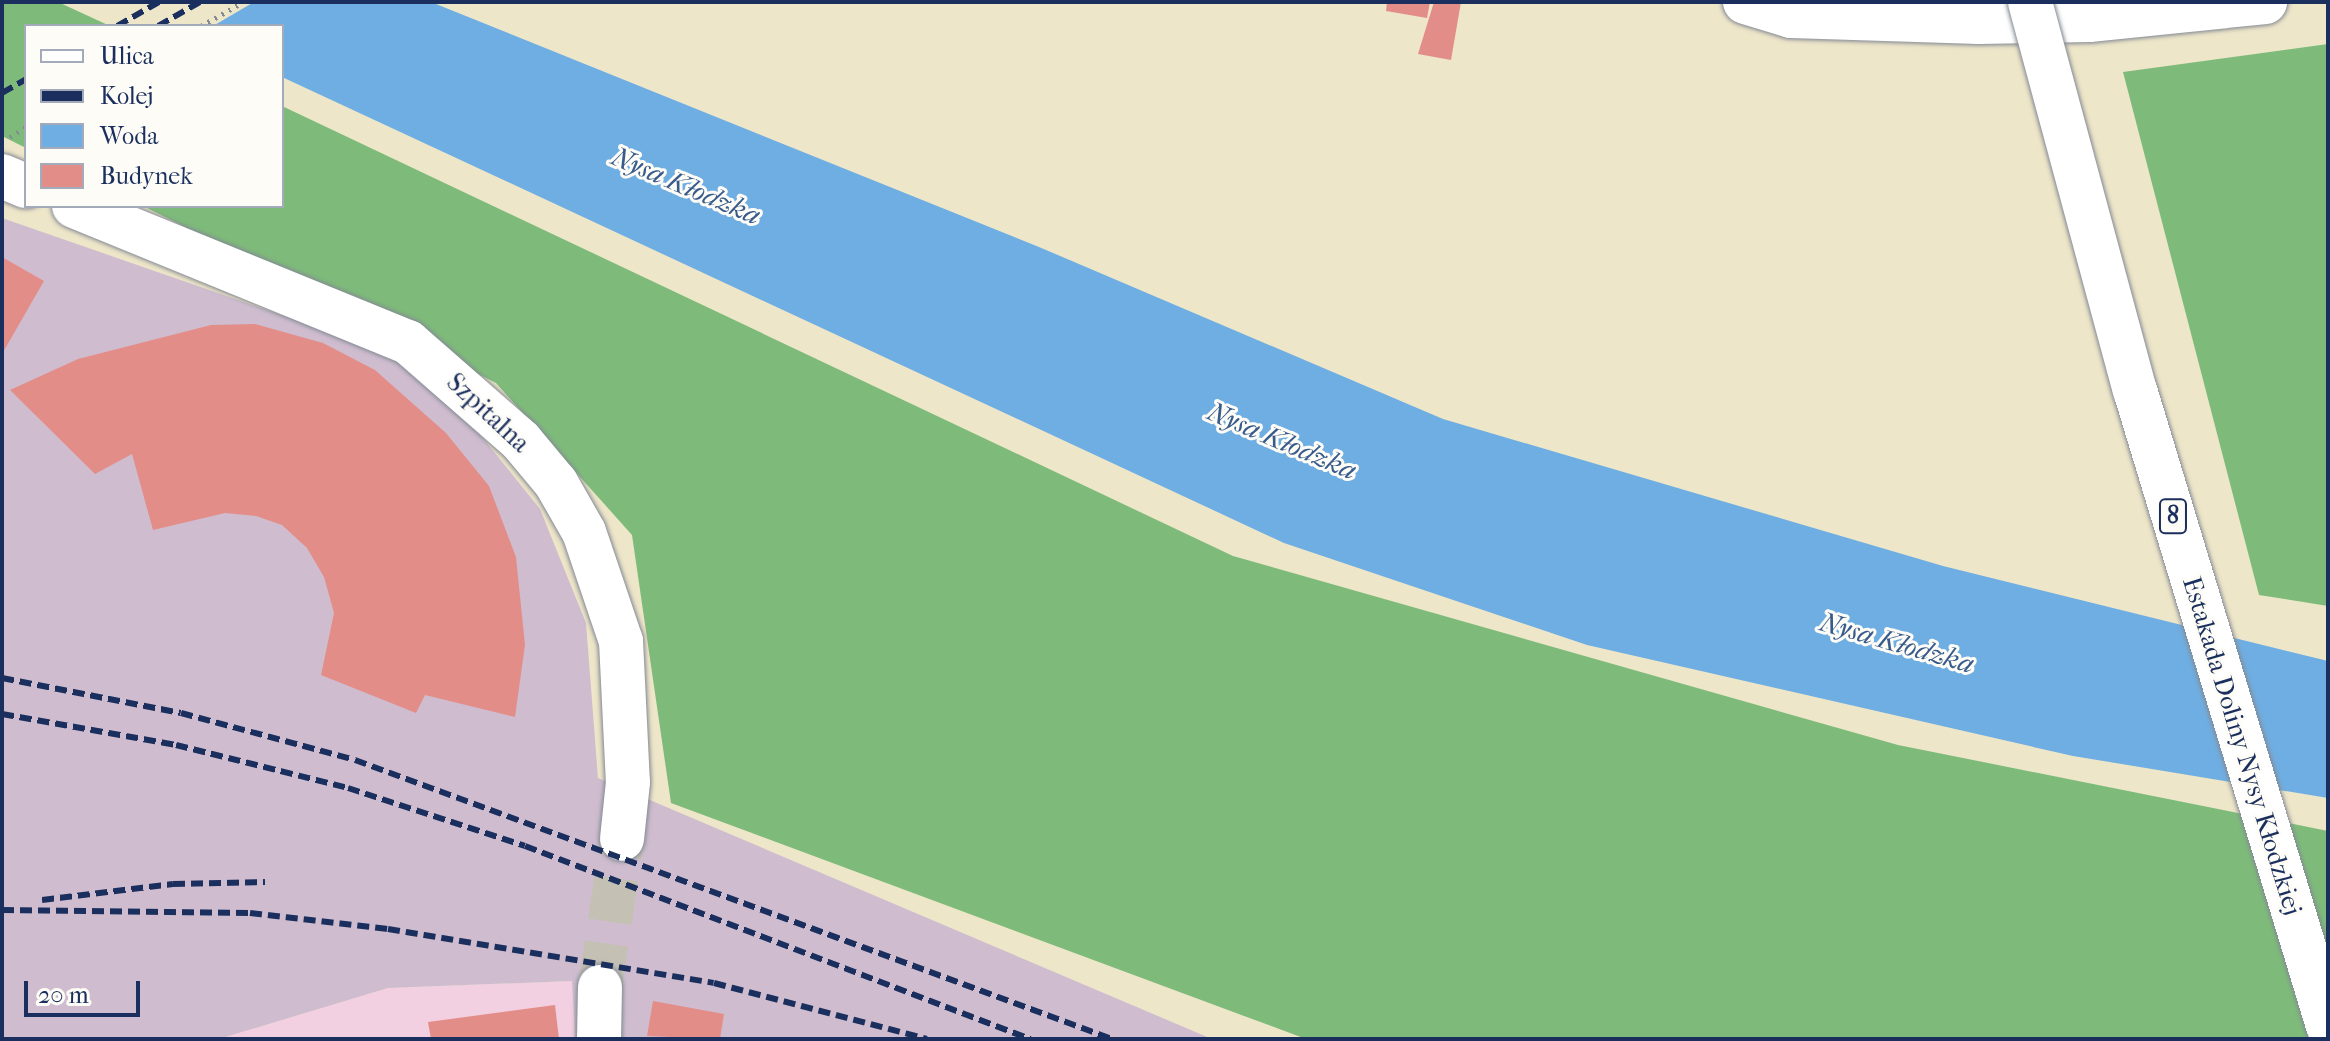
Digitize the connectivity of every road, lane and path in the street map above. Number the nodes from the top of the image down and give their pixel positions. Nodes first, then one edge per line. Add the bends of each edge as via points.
1 (243, 2) edge
2 (1745, 2) edge
3 (2030, 2) edge
4 (2265, 2) edge
5 (204, 24) edge
6 (2, 176) edge
7 (24, 185) edge
8 (79, 208) edge
9 (622, 839) tunnel mouth
10 (600, 987) tunnel mouth
11 (2328, 1026) edge
12 (599, 1039) edge

1 - 5 path
2 - 4 main road via 1791,16 1979,22 2089,20
3 - 11 main road, Estakada Doliny Nysy Kłodzkiej / 8, bridge via 2135,390
6 - 7 main road
8 - 9 main road, Szpitalna via 408,342 521,441 556,483 584,532 621,641 628,767
10 - 12 main road

